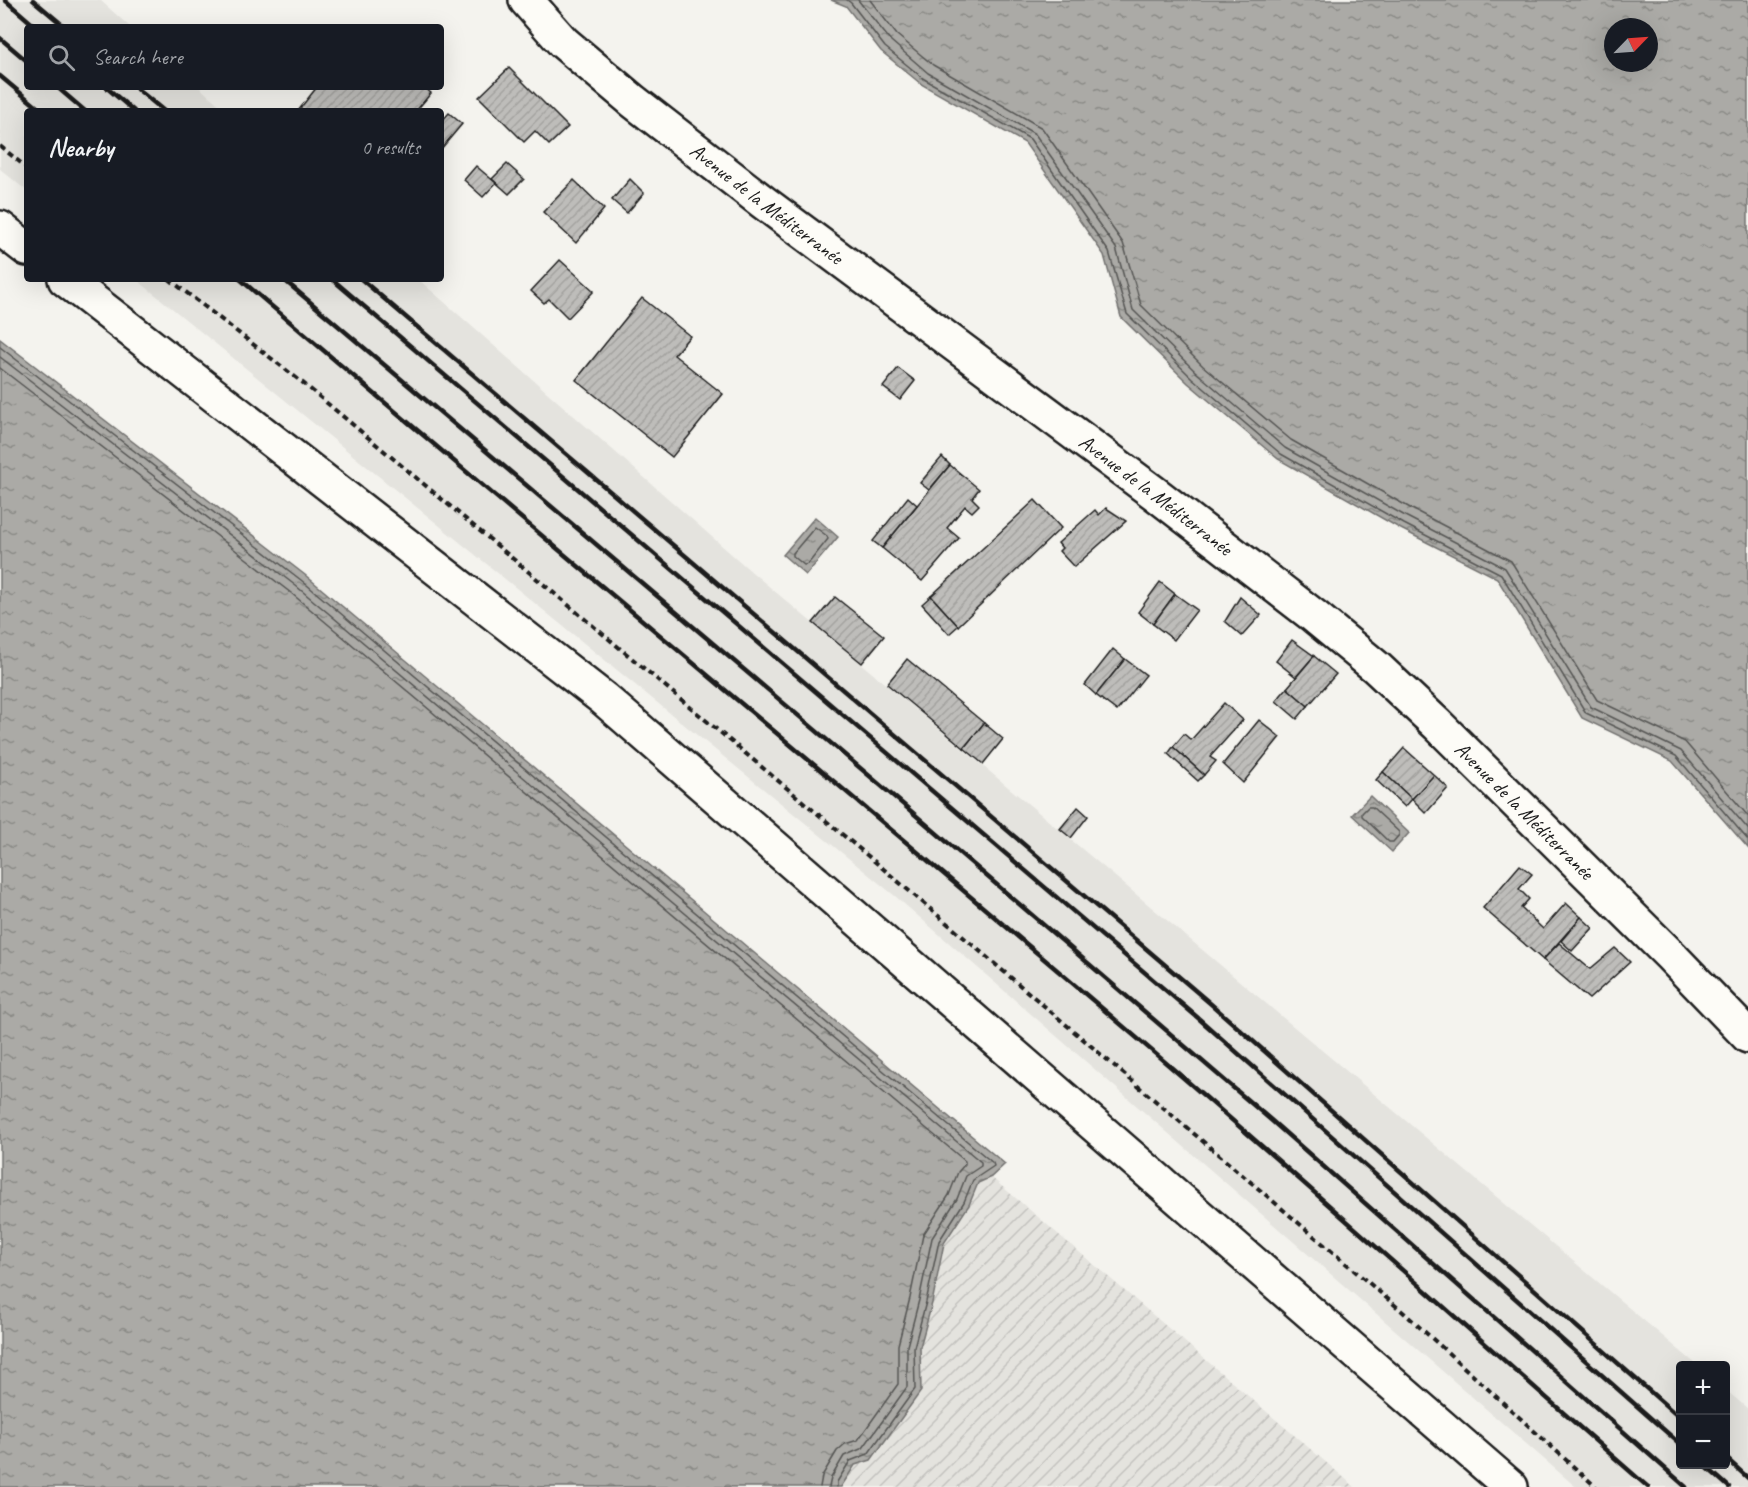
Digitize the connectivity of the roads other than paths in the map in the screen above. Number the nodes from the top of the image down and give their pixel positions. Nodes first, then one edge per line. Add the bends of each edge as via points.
1 (526, 0) edge
2 (0, 228) edge
3 (24, 247) edge
4 (69, 282) edge
5 (1748, 1036) edge
6 (1511, 1487) edge

1 - 5 main road, Avenue de la Méditerranée via 563,42 633,101 1176,510 1376,667 1455,741
2 - 3 main road
4 - 6 main road via 604,699

